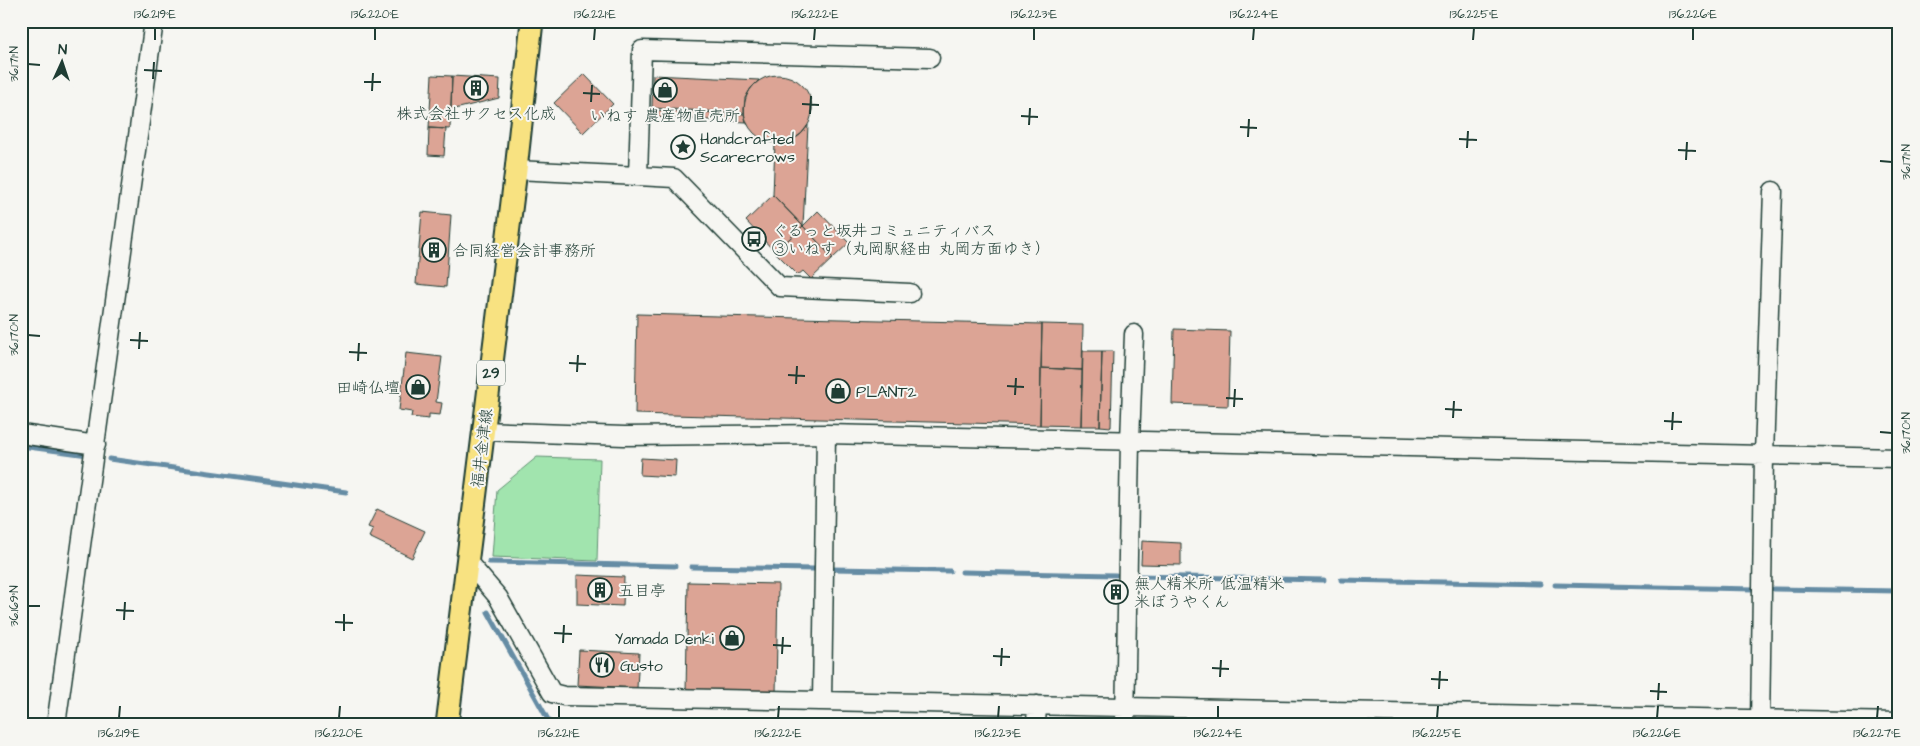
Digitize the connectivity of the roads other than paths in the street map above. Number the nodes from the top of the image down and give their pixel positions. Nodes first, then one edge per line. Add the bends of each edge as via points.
1 (154, 21) edge
2 (532, 21) edge
3 (930, 58) dead end
4 (516, 170) junction
5 (638, 176) junction
6 (1773, 191) dead end
7 (910, 293) dead end
8 (1134, 334) dead end
9 (484, 431) junction
10 (21, 434) edge
11 (826, 434) junction
12 (1130, 441) junction
13 (96, 445) junction
14 (1764, 455) junction
15 (1899, 458) edge
16 (467, 561) junction
17 (822, 701) junction
18 (1037, 705) junction
19 (1125, 716) edge
20 (1760, 722) edge
21 (1899, 722) edge
22 (56, 725) edge
23 (447, 725) edge
24 (1036, 725) edge

1 - 13 street
2 - 4 main road, 福井金津線 / 29
3 - 5 street via 642,50
4 - 5 street
4 - 9 main road, 福井金津線 / 29
5 - 7 street via 674,178 780,287
6 - 14 street
8 - 12 street
9 - 11 street via 624,436
9 - 16 main road, 福井金津線 / 29
10 - 13 street
11 - 12 street
11 - 17 street
12 - 14 street
12 - 19 street
13 - 22 street
14 - 15 street
14 - 20 street
16 - 17 street via 498,597 552,694
16 - 23 main road, 福井金津線 / 29
17 - 18 street
18 - 19 street
18 - 24 street
19 - 20 street
20 - 21 street

